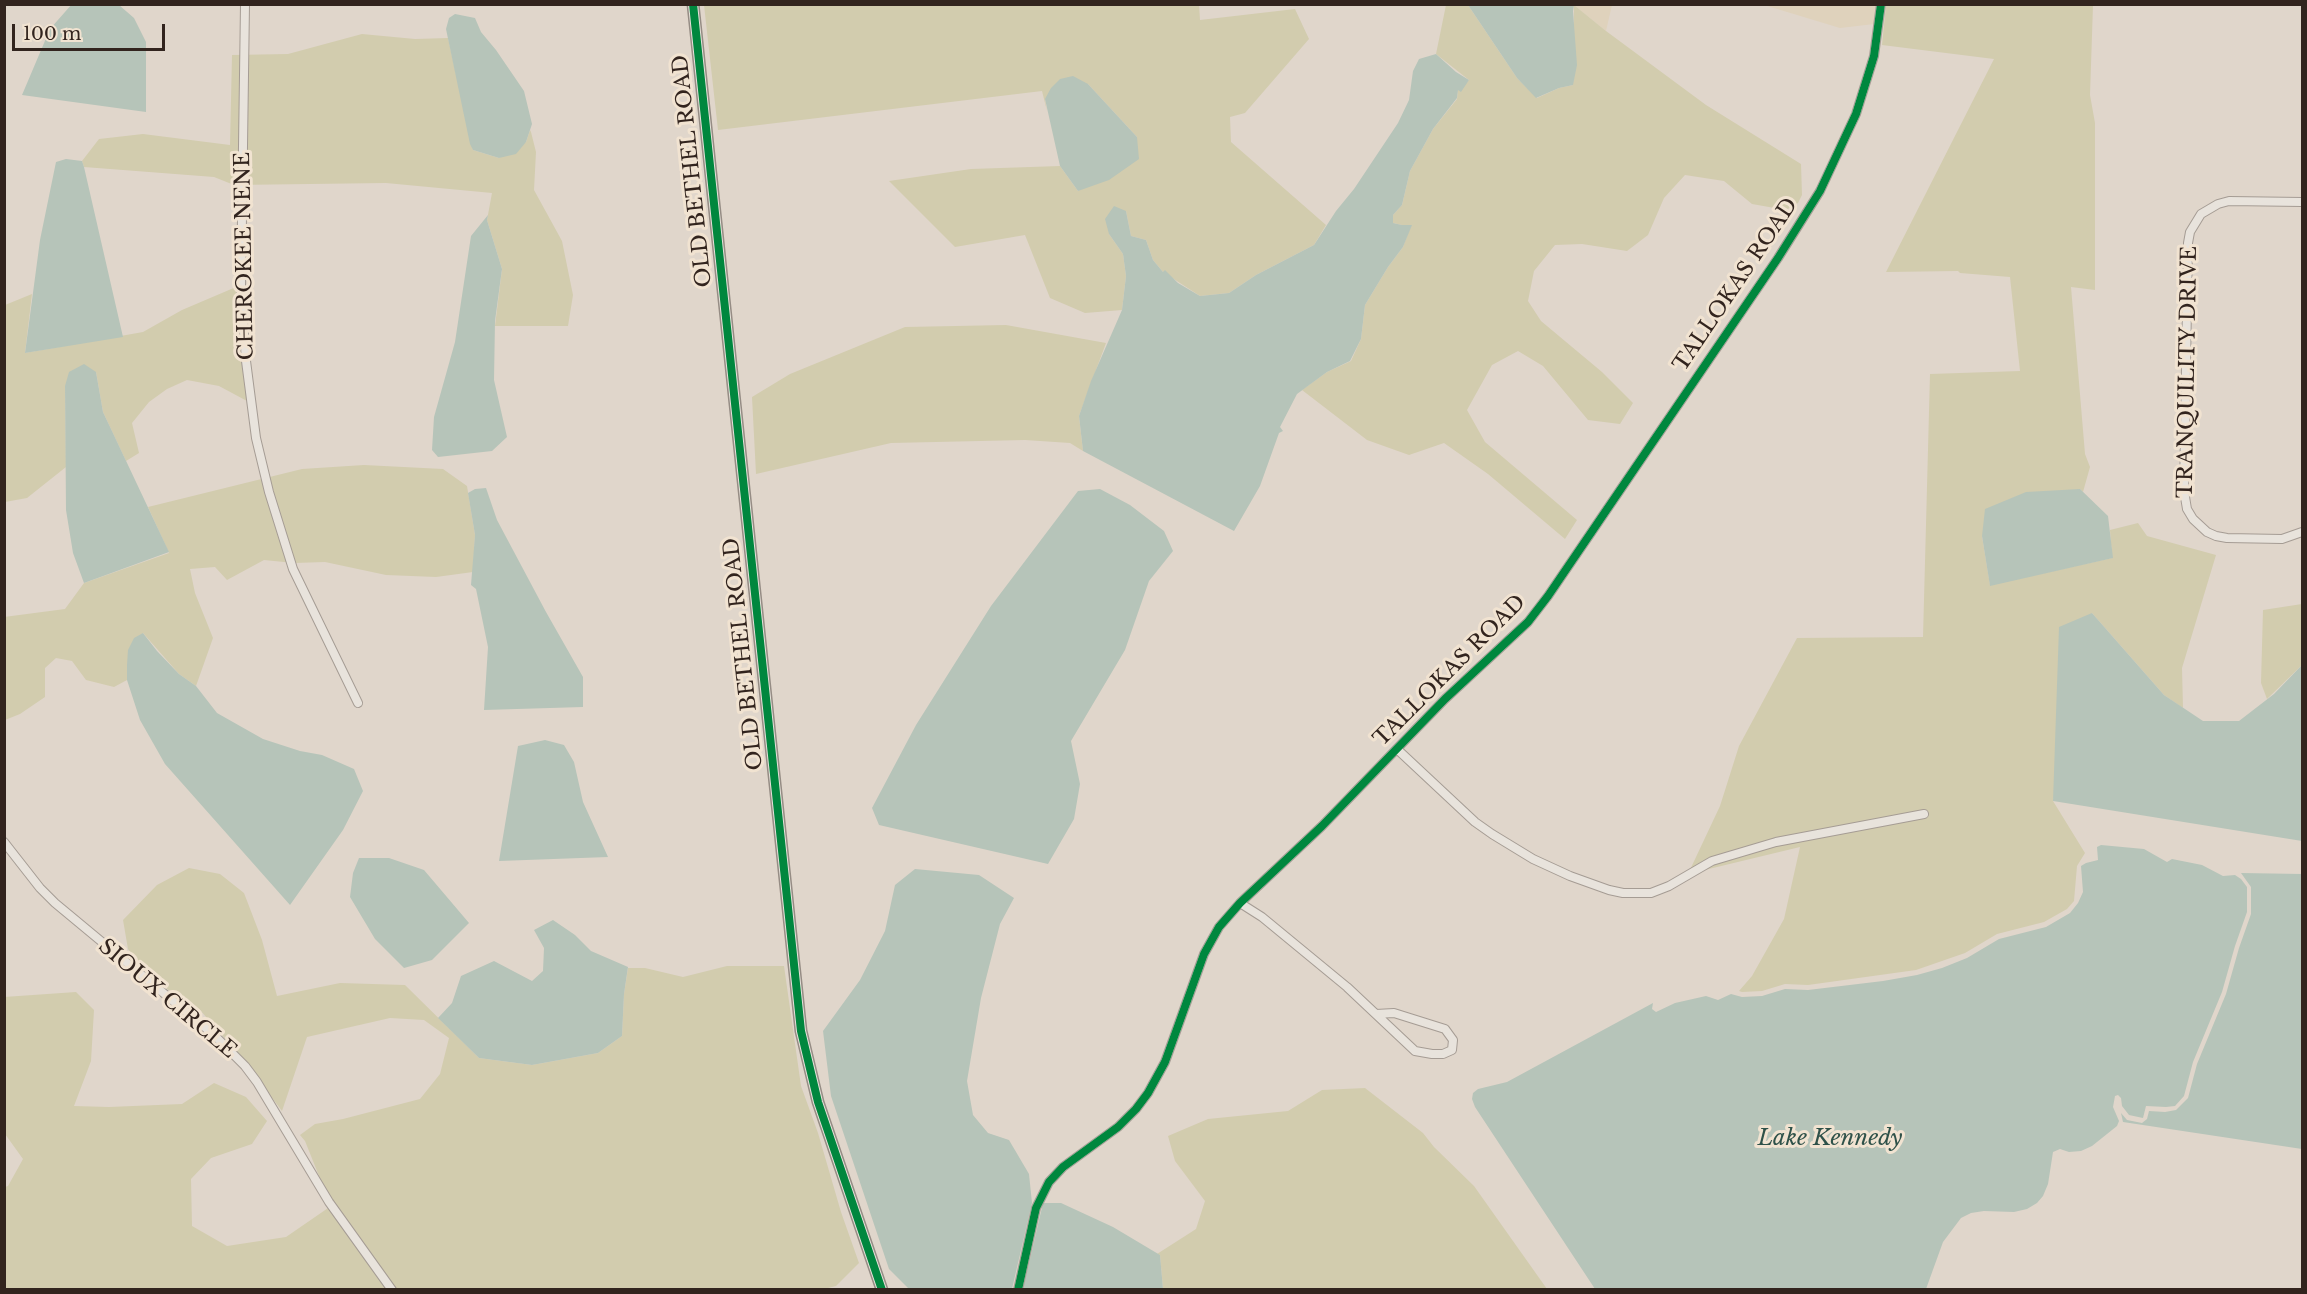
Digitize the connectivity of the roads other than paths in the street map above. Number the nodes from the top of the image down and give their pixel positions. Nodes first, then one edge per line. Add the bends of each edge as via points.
1 (245, 4) edge
2 (693, 4) edge
3 (1881, 4) edge
4 (2302, 202) edge
5 (2302, 532) edge
6 (358, 703) dead end
7 (1398, 750) junction
8 (1924, 814) dead end
9 (4, 842) edge
10 (1240, 903) junction
11 (1376, 1014) junction
12 (392, 1290) edge
13 (882, 1290) edge
14 (1018, 1290) edge

1 - 6 street, CHEROKEE NENE via 241,288 256,438 293,569
2 - 13 street, OLD BETHEL ROAD via 801,1031 818,1102
3 - 7 street, TALLOKAS ROAD via 1874,56 1856,114 1820,191 1778,258 1541,605
4 - 5 street, TRANQUILITY DRIVE via 2229,201 2201,214 2190,232 2184,491 2193,519 2216,536 2282,539
7 - 8 street via 1474,822 1492,834 1570,876 1623,893 1651,893 1712,861 1776,842
7 - 10 street, TALLOKAS ROAD
9 - 12 street, SIOUX CIRCLE via 55,903 214,1035 245,1066 329,1202
10 - 11 street via 1262,917
10 - 14 street, TALLOKAS ROAD via 1208,946 1165,1062 1142,1102 1118,1127 1049,1182 1036,1208
11 - 11 street via 1395,1013 1445,1029 1453,1040 1452,1050 1443,1054 1420,1053

